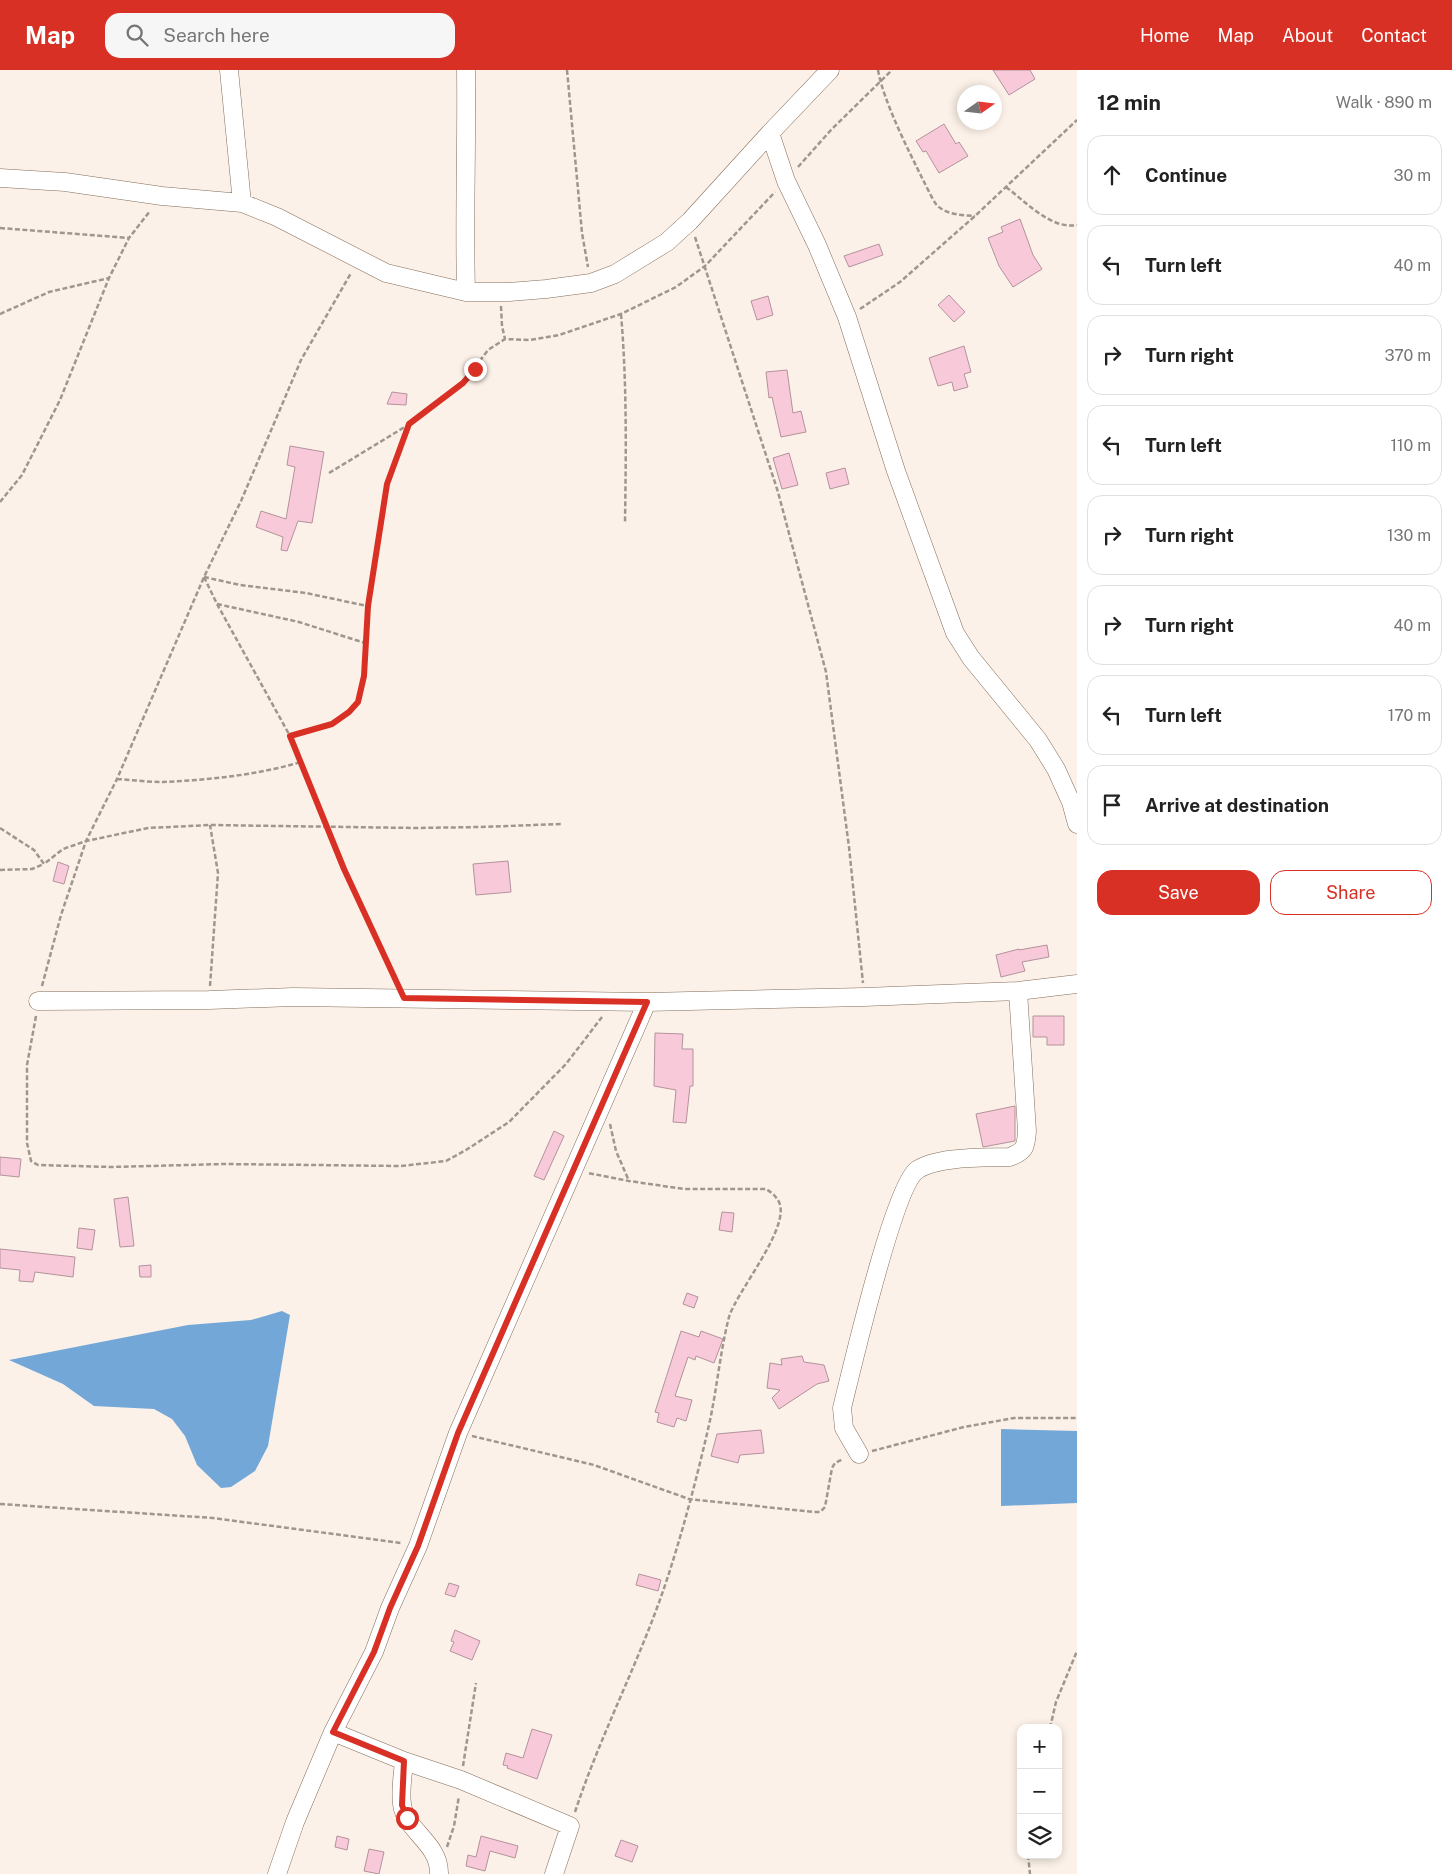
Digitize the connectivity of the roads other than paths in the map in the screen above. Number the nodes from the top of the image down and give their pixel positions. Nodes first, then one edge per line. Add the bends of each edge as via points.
1 (229, 70) edge
2 (466, 70) edge
3 (830, 70) edge
4 (770, 133) junction
5 (0, 178) edge
6 (242, 203) junction
7 (466, 292) junction
8 (1077, 824) edge
9 (1077, 984) edge
10 (1018, 991) junction
11 (38, 1001) road end
12 (647, 1002) junction
13 (859, 1454) road end
14 (333, 1732) junction
15 (404, 1761) junction
16 (439, 1871) edge
17 (277, 1874) edge
18 (554, 1874) edge

1 - 6 street
2 - 7 street
3 - 4 street
4 - 7 street via 690,222 660,247 616,274 591,283 546,290
4 - 8 street via 786,181 847,317 896,471 955,633 971,658 1038,740 1056,769
5 - 6 street via 65,182
6 - 7 street via 278,217 386,273
9 - 10 street
10 - 12 street
10 - 13 street via 1026,1144 1020,1153 1010,1157 937,1161 916,1171 905,1187 883,1252 842,1408 844,1428
11 - 12 street via 293,997
12 - 14 street via 458,1433 418,1546 374,1652
14 - 15 street
14 - 17 street
15 - 16 street via 402,1805 414,1828 427,1840
15 - 18 street via 461,1780 570,1826

